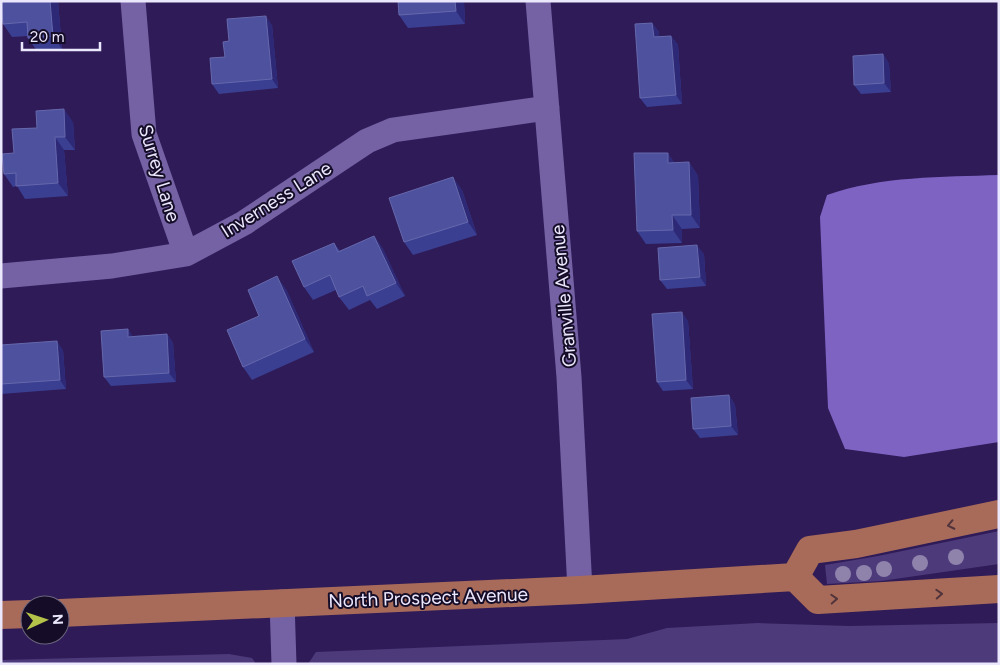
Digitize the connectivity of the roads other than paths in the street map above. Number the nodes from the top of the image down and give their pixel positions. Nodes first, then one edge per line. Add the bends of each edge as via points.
1 (132, 1) edge
2 (538, 1) edge
3 (547, 108) junction
4 (186, 254) junction
5 (1, 276) edge
6 (999, 514) edge
7 (795, 577) junction
8 (999, 589) edge
9 (580, 590) junction
10 (282, 602) junction
11 (70, 613) edge
12 (20, 615) edge
13 (1, 616) edge
14 (284, 664) edge

1 - 4 street, Surrey Lane via 144,134
2 - 3 street, Granville Avenue
3 - 4 street, Inverness Lane via 393,130 367,141 244,223
3 - 9 street, Granville Avenue via 570,377
4 - 5 street, Inverness Lane via 112,266
6 -> 7 main road via 856,544 810,550
7 -> 8 main road via 818,600
7 - 9 main road, North Prospect Avenue
9 - 10 main road, North Prospect Avenue
10 - 11 main road, North Prospect Avenue
10 - 14 street
12 - 13 main road

